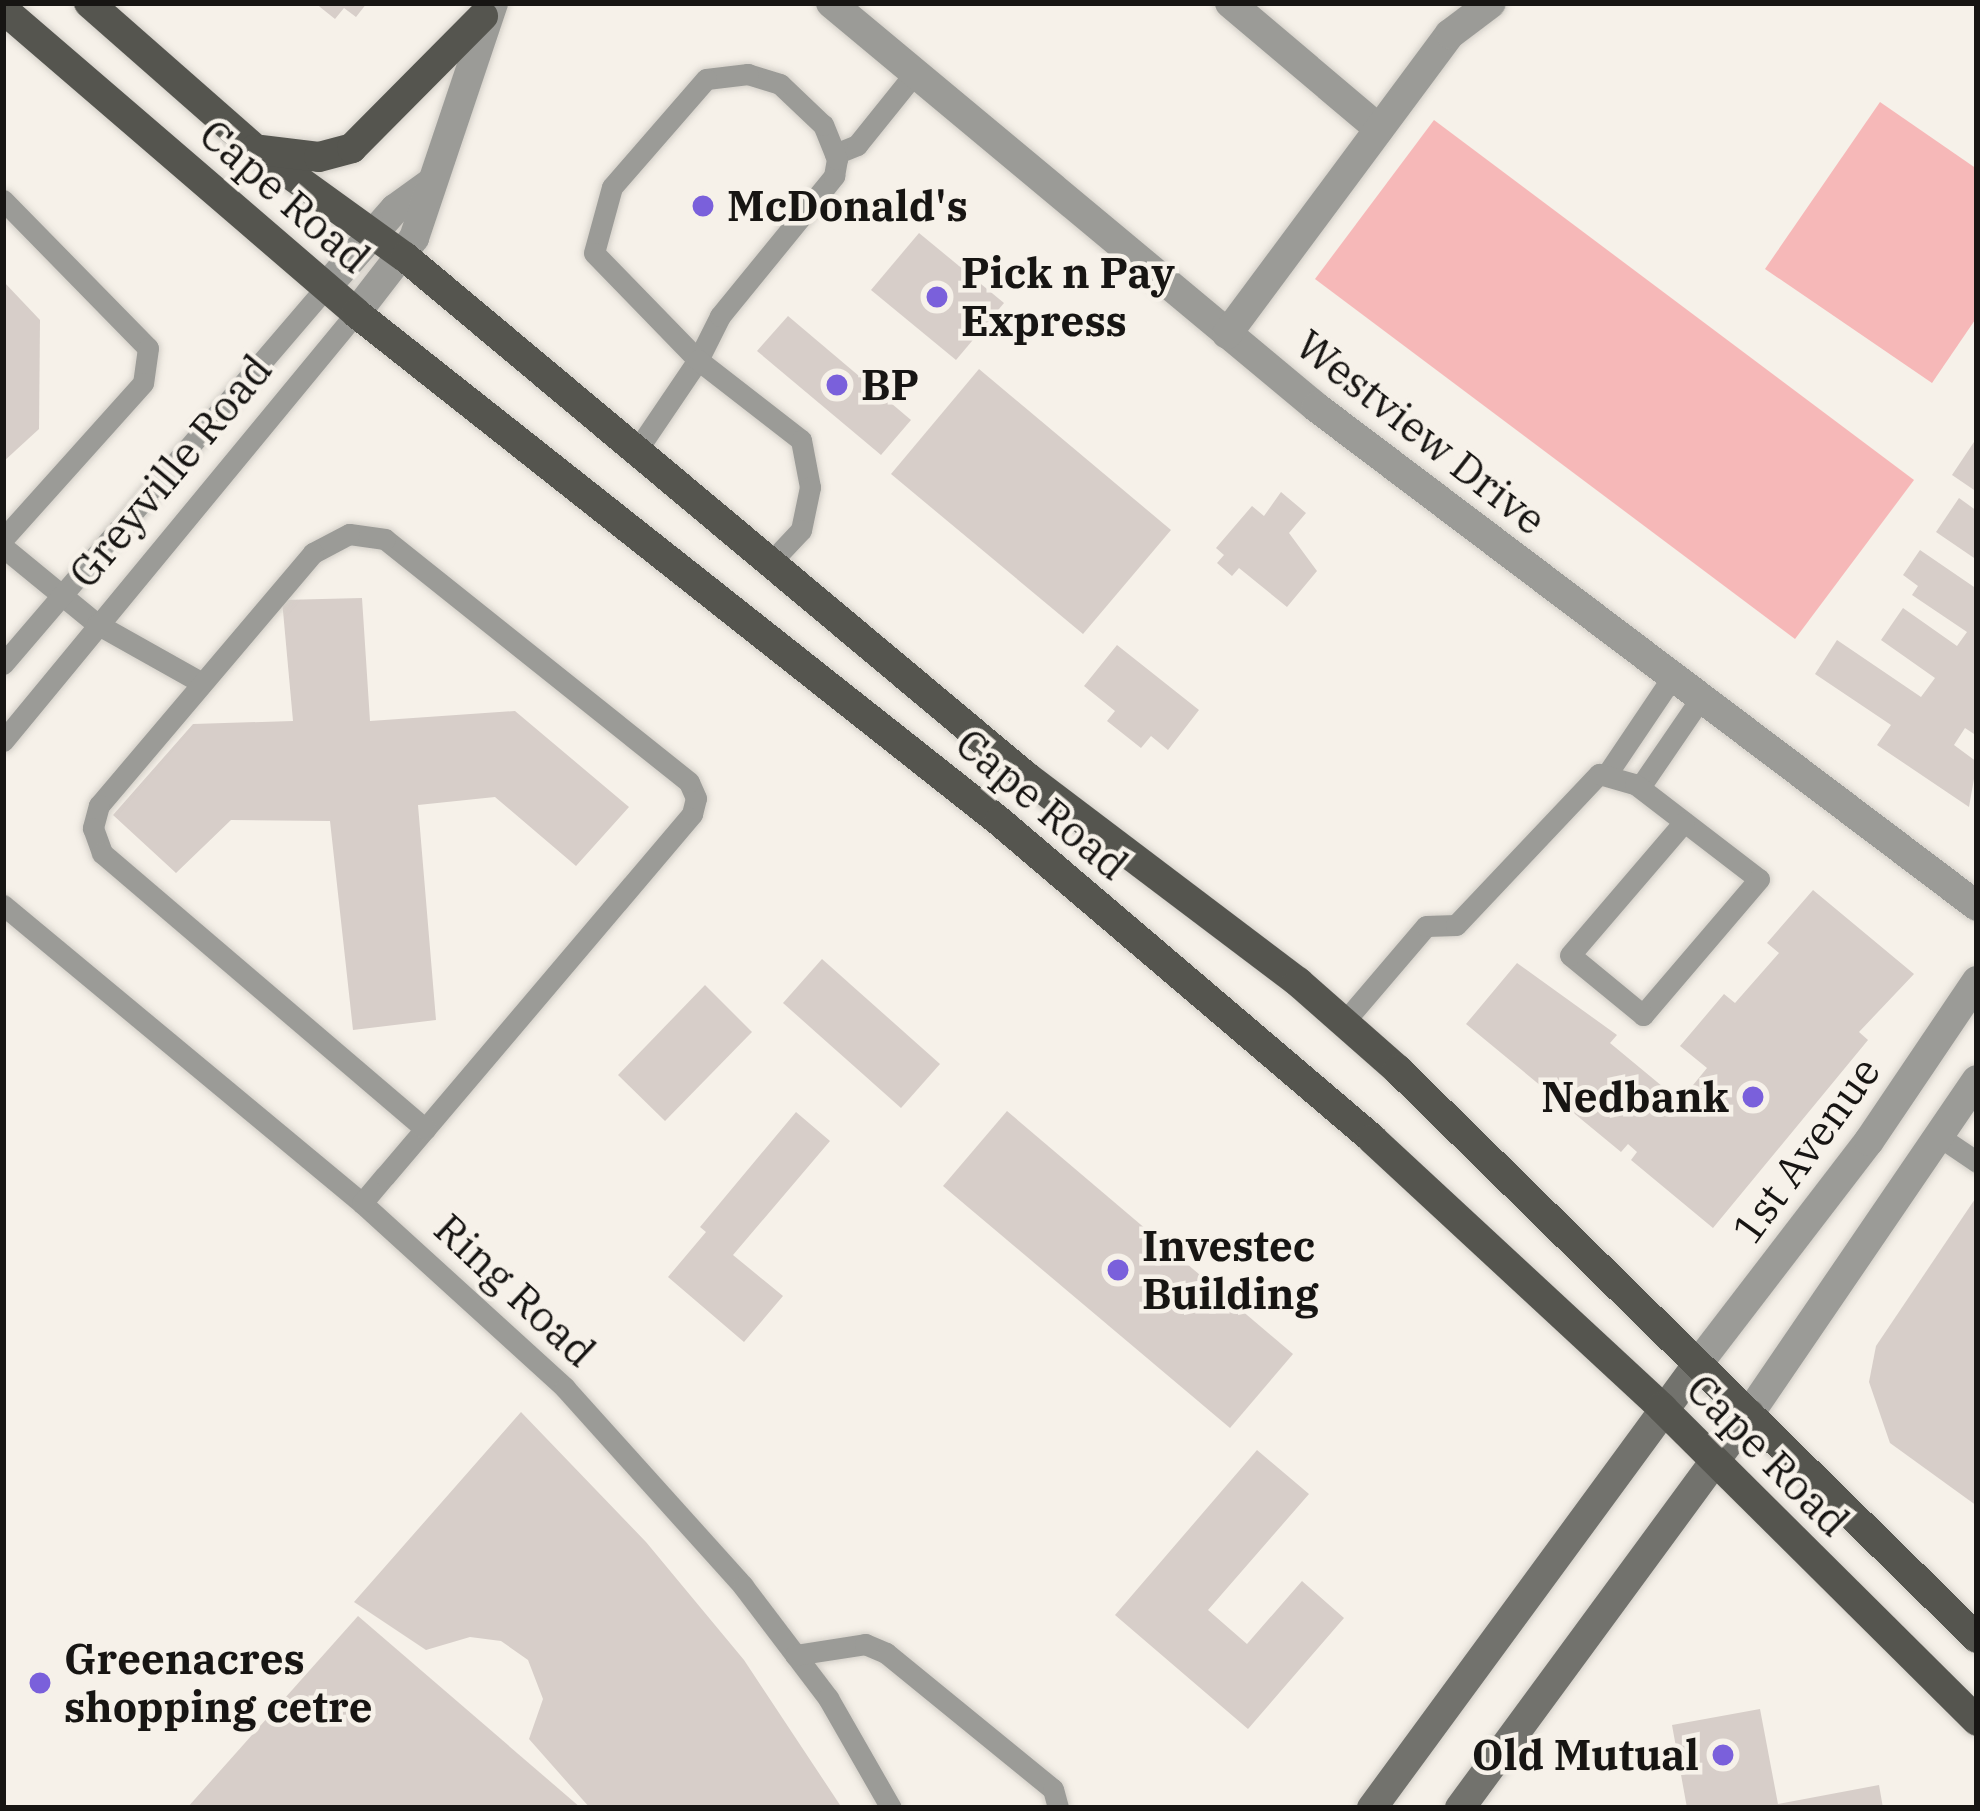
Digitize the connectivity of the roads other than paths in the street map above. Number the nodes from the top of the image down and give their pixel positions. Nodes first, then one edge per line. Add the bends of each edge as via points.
1 (89, 3) edge
2 (831, 3) edge
3 (1230, 3) edge
4 (1491, 3) edge
5 (3, 9) edge
6 (488, 9) edge
7 (914, 74) junction
8 (1379, 129) junction
9 (255, 149) junction
10 (836, 154) junction
11 (430, 183) junction
12 (3, 200) edge
13 (373, 235) junction
14 (405, 256) junction
15 (327, 286) junction
16 (356, 313) junction
17 (1227, 334) junction
18 (698, 360) junction
19 (637, 450) junction
20 (3, 543) edge
21 (770, 562) junction
22 (64, 600) junction
23 (97, 624) junction
24 (3, 664) edge
25 (1673, 676) junction
26 (202, 683) junction
27 (1700, 698) junction
28 (3, 741) edge
29 (1607, 774) junction
30 (1640, 788) junction
31 (1684, 822) junction
32 (3, 905) edge
33 (1977, 905) edge
34 (1977, 981) edge
35 (1344, 1022) junction
36 (1977, 1080) edge
37 (425, 1130) junction
38 (1940, 1137) junction
39 (1977, 1162) edge
40 (362, 1203) junction
41 (1697, 1365) junction
42 (1662, 1408) junction
43 (1749, 1414) junction
44 (1716, 1463) junction
45 (1977, 1638) edge
46 (795, 1655) junction
47 (1977, 1721) edge
48 (891, 1808) edge
49 (1058, 1808) edge
50 (1372, 1808) edge
51 (1460, 1808) edge

1 - 9 main road, Cape Road
2 - 7 street, Westview Drive
3 - 8 street
4 - 8 street via 1450,34
5 - 15 main road, Cape Road
6 - 9 main road via 352,148 319,158
6 - 11 street via 456,132
7 - 10 lane via 857,145
7 - 17 street, Westview Drive
8 - 17 street
9 - 13 main road, Cape Road
10 - 18 lane via 834,176 814,207 720,316
10 - 18 lane via 823,125 780,84 719,73 612,188 593,253
11 - 13 street, Greyville Road
11 - 14 street
12 - 20 lane via 148,348 142,383
13 - 14 main road, Cape Road
13 - 15 street, Greyville Road
14 - 16 street, Greyville Road
14 - 19 main road, Cape Road
15 - 16 main road, Cape Road
15 - 22 lane, Greyville Road
16 - 23 lane, Greyville Road
16 - 42 main road, Cape Road via 999,820 1372,1139
17 - 25 street, Westview Drive
18 - 19 lane
18 - 21 lane via 801,440 810,488 801,530
19 - 21 main road, Cape Road
20 - 22 lane
21 - 35 main road, Cape Road via 1027,777
22 - 23 lane
22 - 24 lane, Greyville Road
23 - 26 lane
23 - 28 lane, Greyville Road
25 - 27 street, Westview Drive
25 - 29 lane
26 - 37 lane via 99,805 92,828 102,853
26 - 37 lane via 313,553 330,540 369,534 689,782 692,814
27 - 30 lane
27 - 33 street, Westview Drive
29 - 30 lane
29 - 35 lane via 1581,788 1456,925 1426,926
30 - 31 lane
31 - 31 lane via 1759,879 1643,1015 1570,955
32 - 40 lane, Ring Road
34 - 41 street, 1st Avenue via 1869,1141
35 - 41 main road, Cape Road
36 - 38 street
37 - 40 lane
38 - 39 lane
38 - 43 street
40 - 46 lane, Ring Road via 566,1388
41 - 42 main road
41 - 43 main road, Cape Road
42 - 44 main road, Cape Road
42 - 50 main road
43 - 44 main road
43 - 45 main road, Cape Road
44 - 47 main road, Cape Road
44 - 51 main road
46 - 48 lane, Ring Road
46 - 49 lane via 865,1644 886,1653 1053,1789

